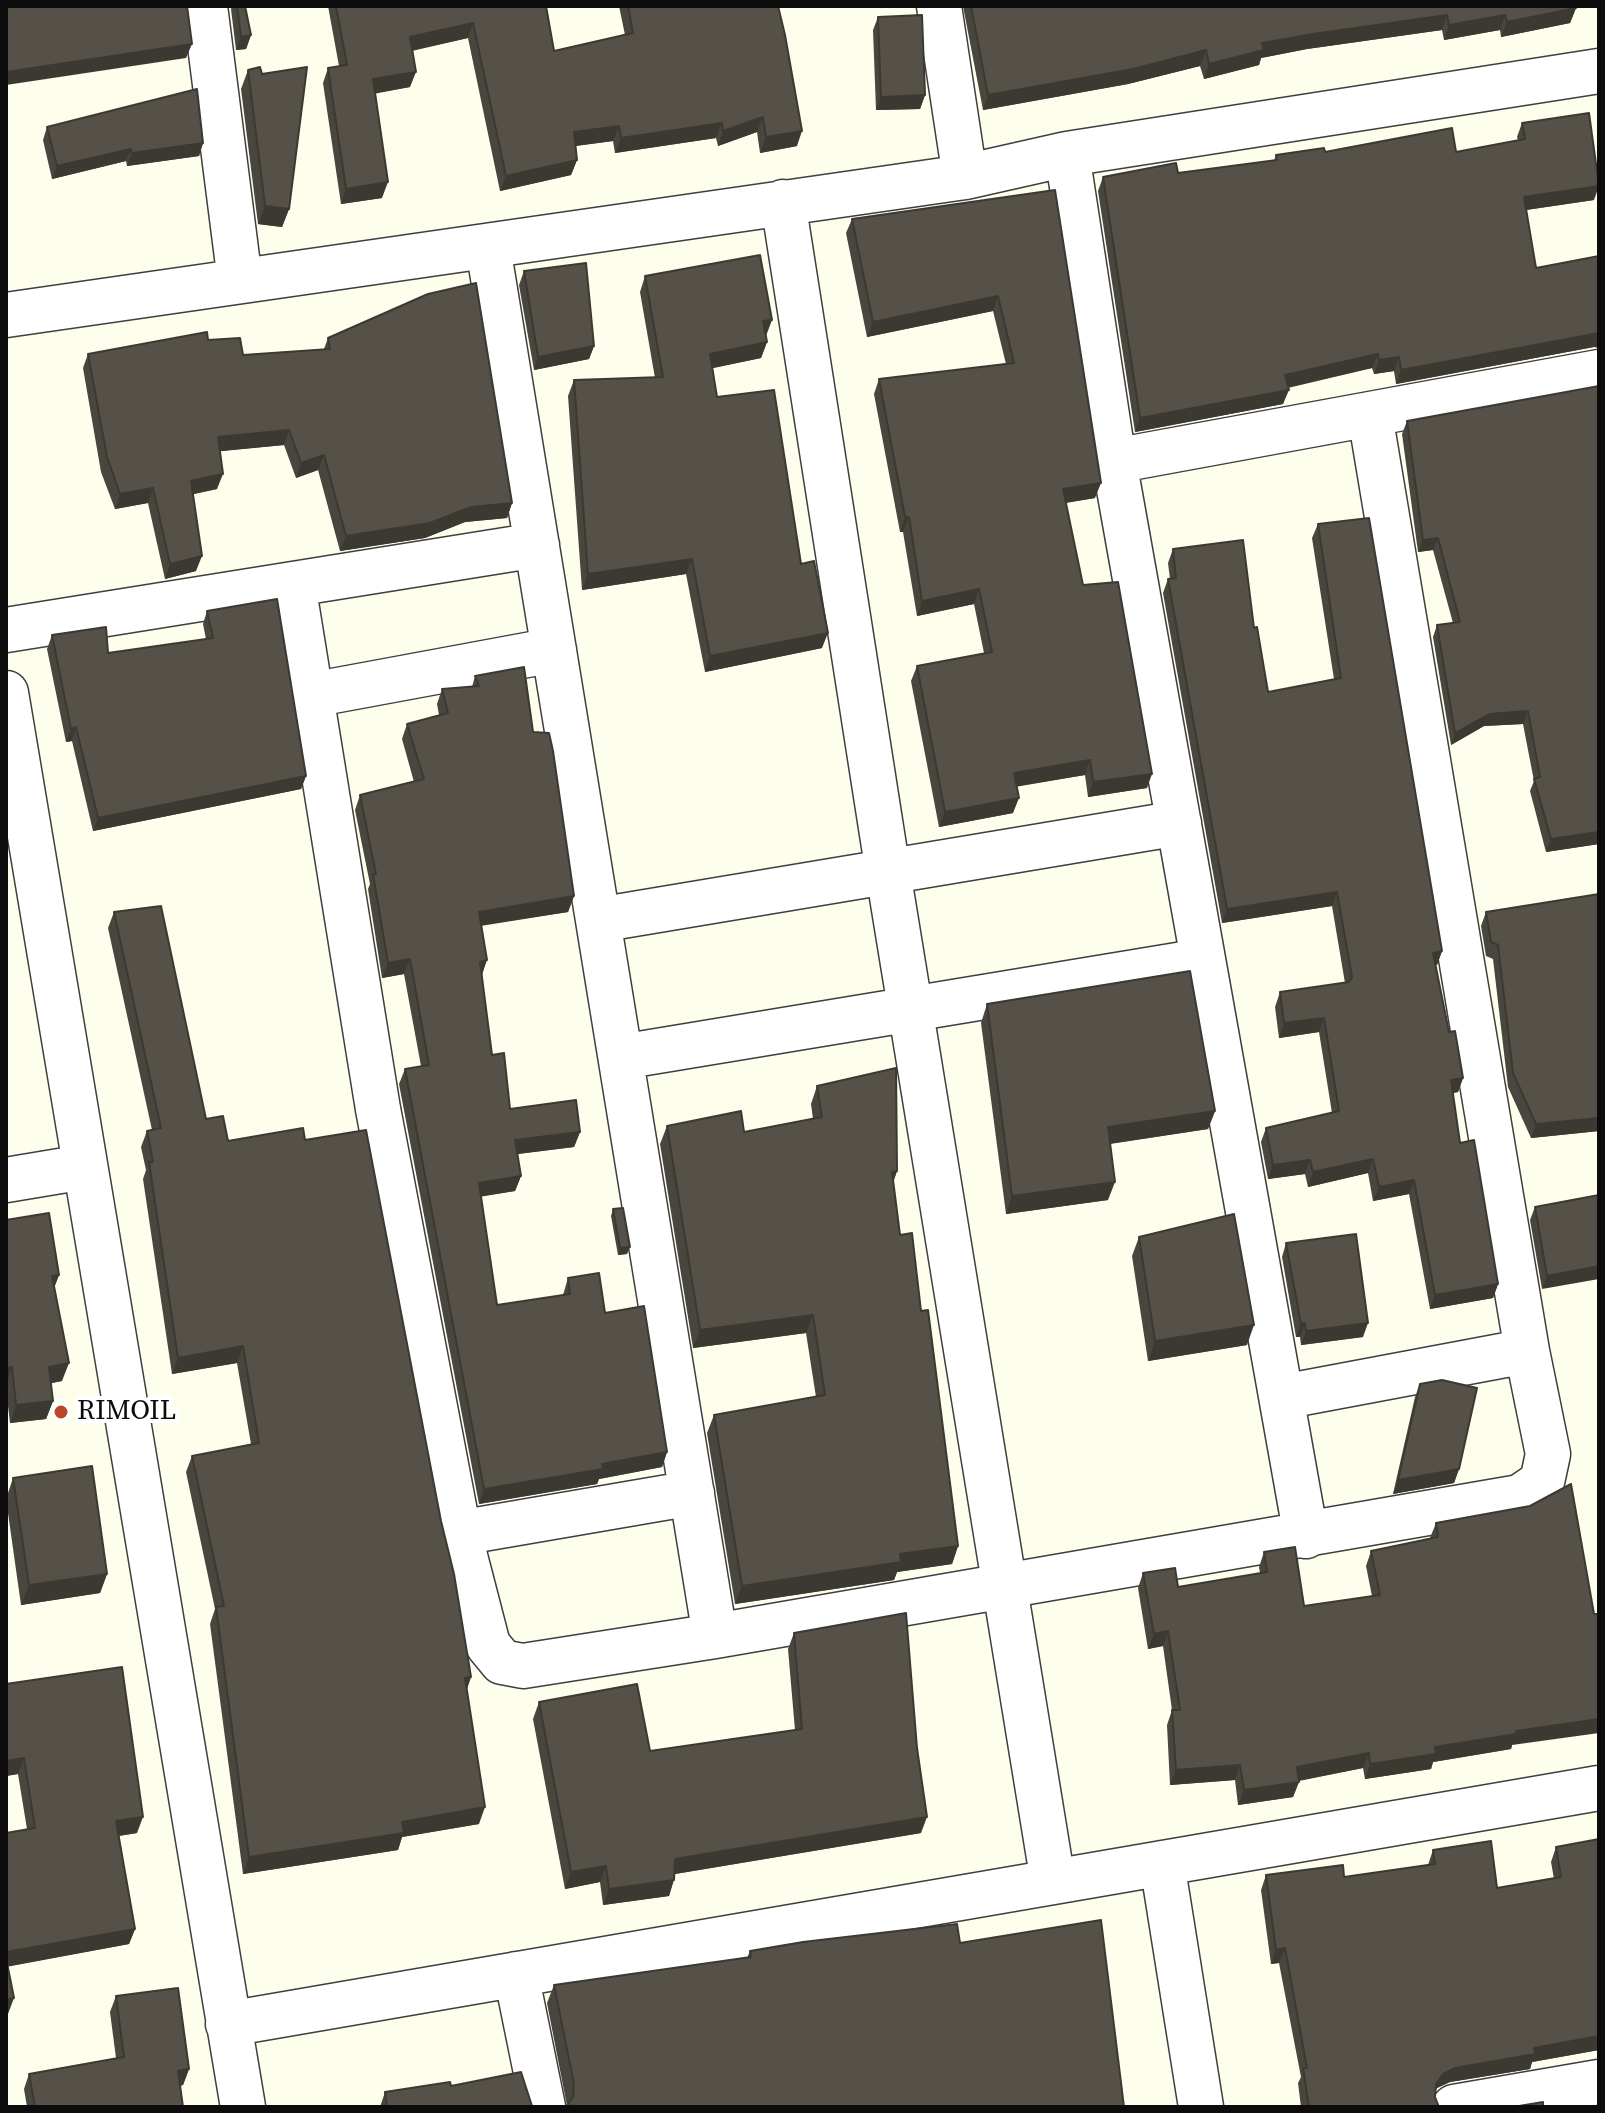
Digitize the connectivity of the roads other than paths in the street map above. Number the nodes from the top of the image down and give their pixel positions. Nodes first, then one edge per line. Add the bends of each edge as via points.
1 (205, 6) edge
2 (939, 6) edge
3 (1599, 71) edge
4 (1067, 154) junction
5 (965, 177) junction
6 (783, 202) junction
7 (488, 247) junction
8 (240, 281) junction
9 (6, 315) edge
10 (1599, 372) edge
11 (1370, 415) junction
12 (1114, 461) junction
13 (537, 545) junction
14 (293, 584) junction
15 (6, 630) edge
16 (554, 650) junction
17 (6, 693) edge
18 (311, 695) junction
19 (1179, 823) junction
20 (888, 872) junction
21 (598, 920) junction
22 (1202, 961) junction
23 (910, 1009) junction
24 (621, 1057) junction
25 (84, 1167) junction
26 (6, 1180) edge
27 (1527, 1351) junction
28 (1282, 1397) junction
29 (692, 1493) junction
30 (459, 1533) junction
31 (1306, 1536) junction
32 (1005, 1587) junction
33 (715, 1636) junction
34 (1599, 1788) edge
35 (1162, 1863) junction
36 (1053, 1882) junction
37 (516, 1974) junction
38 (228, 2024) junction
39 (1599, 2082) edge
40 (243, 2107) edge
41 (543, 2107) edge
42 (1201, 2107) edge
43 (1454, 2107) edge

1 - 8 street
2 - 5 street
3 - 4 street
4 - 5 street
4 - 12 street
5 - 6 street
6 - 7 street
6 - 20 street
7 - 8 street
7 - 13 street
8 - 9 street
10 - 11 street
11 - 12 street
11 - 27 street
12 - 19 street
13 - 14 street
13 - 16 street
14 - 15 street
14 - 18 street
16 - 18 street
16 - 21 street
17 - 25 street
18 - 30 street via 378,1109
19 - 20 street
19 - 22 street
20 - 21 street
20 - 23 street
21 - 24 street
22 - 23 street
22 - 28 street
23 - 24 street
23 - 32 street
24 - 29 street
25 - 26 street
25 - 38 street
27 - 28 street
27 - 31 street via 1548,1454 1542,1482 1520,1497
28 - 31 street
29 - 30 street
29 - 33 street
30 - 33 street via 488,1645 502,1662 523,1666
31 - 32 street
32 - 33 street
32 - 36 street
34 - 35 street
35 - 36 street
35 - 42 street
36 - 37 street
37 - 38 street
37 - 41 street
38 - 40 street
39 - 43 street

